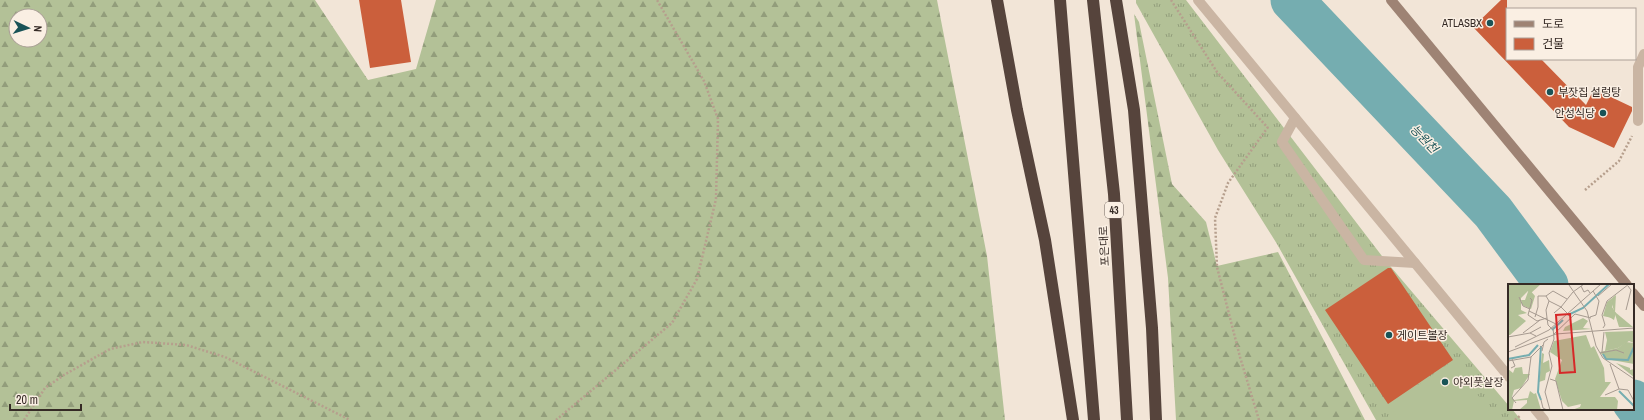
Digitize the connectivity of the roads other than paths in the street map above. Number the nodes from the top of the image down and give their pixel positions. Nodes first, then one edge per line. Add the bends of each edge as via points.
1 (997, 0) edge
2 (1060, 0) edge
3 (1093, 0) edge
4 (1116, 0) edge
5 (1198, 0) edge
6 (1393, 1) edge
7 (1644, 54) edge
8 (1295, 118) junction
9 (1638, 121) road end
10 (1415, 263) junction
11 (1626, 284) edge
12 (1634, 293) edge
13 (1644, 306) edge
14 (1508, 376) edge
15 (1536, 410) edge
16 (1073, 420) edge
17 (1094, 420) edge
18 (1127, 420) edge
19 (1156, 420) edge
20 (1544, 420) edge

1 - 16 highway via 1017,110 1046,240
2 - 17 highway
3 - 18 highway, 포은대로 / 43 via 1114,194
4 - 19 highway via 1134,110 1152,328
5 - 8 street
6 - 11 main road
7 - 9 street via 1638,67
8 - 10 street
8 - 10 street via 1282,142 1364,260
10 - 14 street
12 - 13 main road
15 - 20 street

